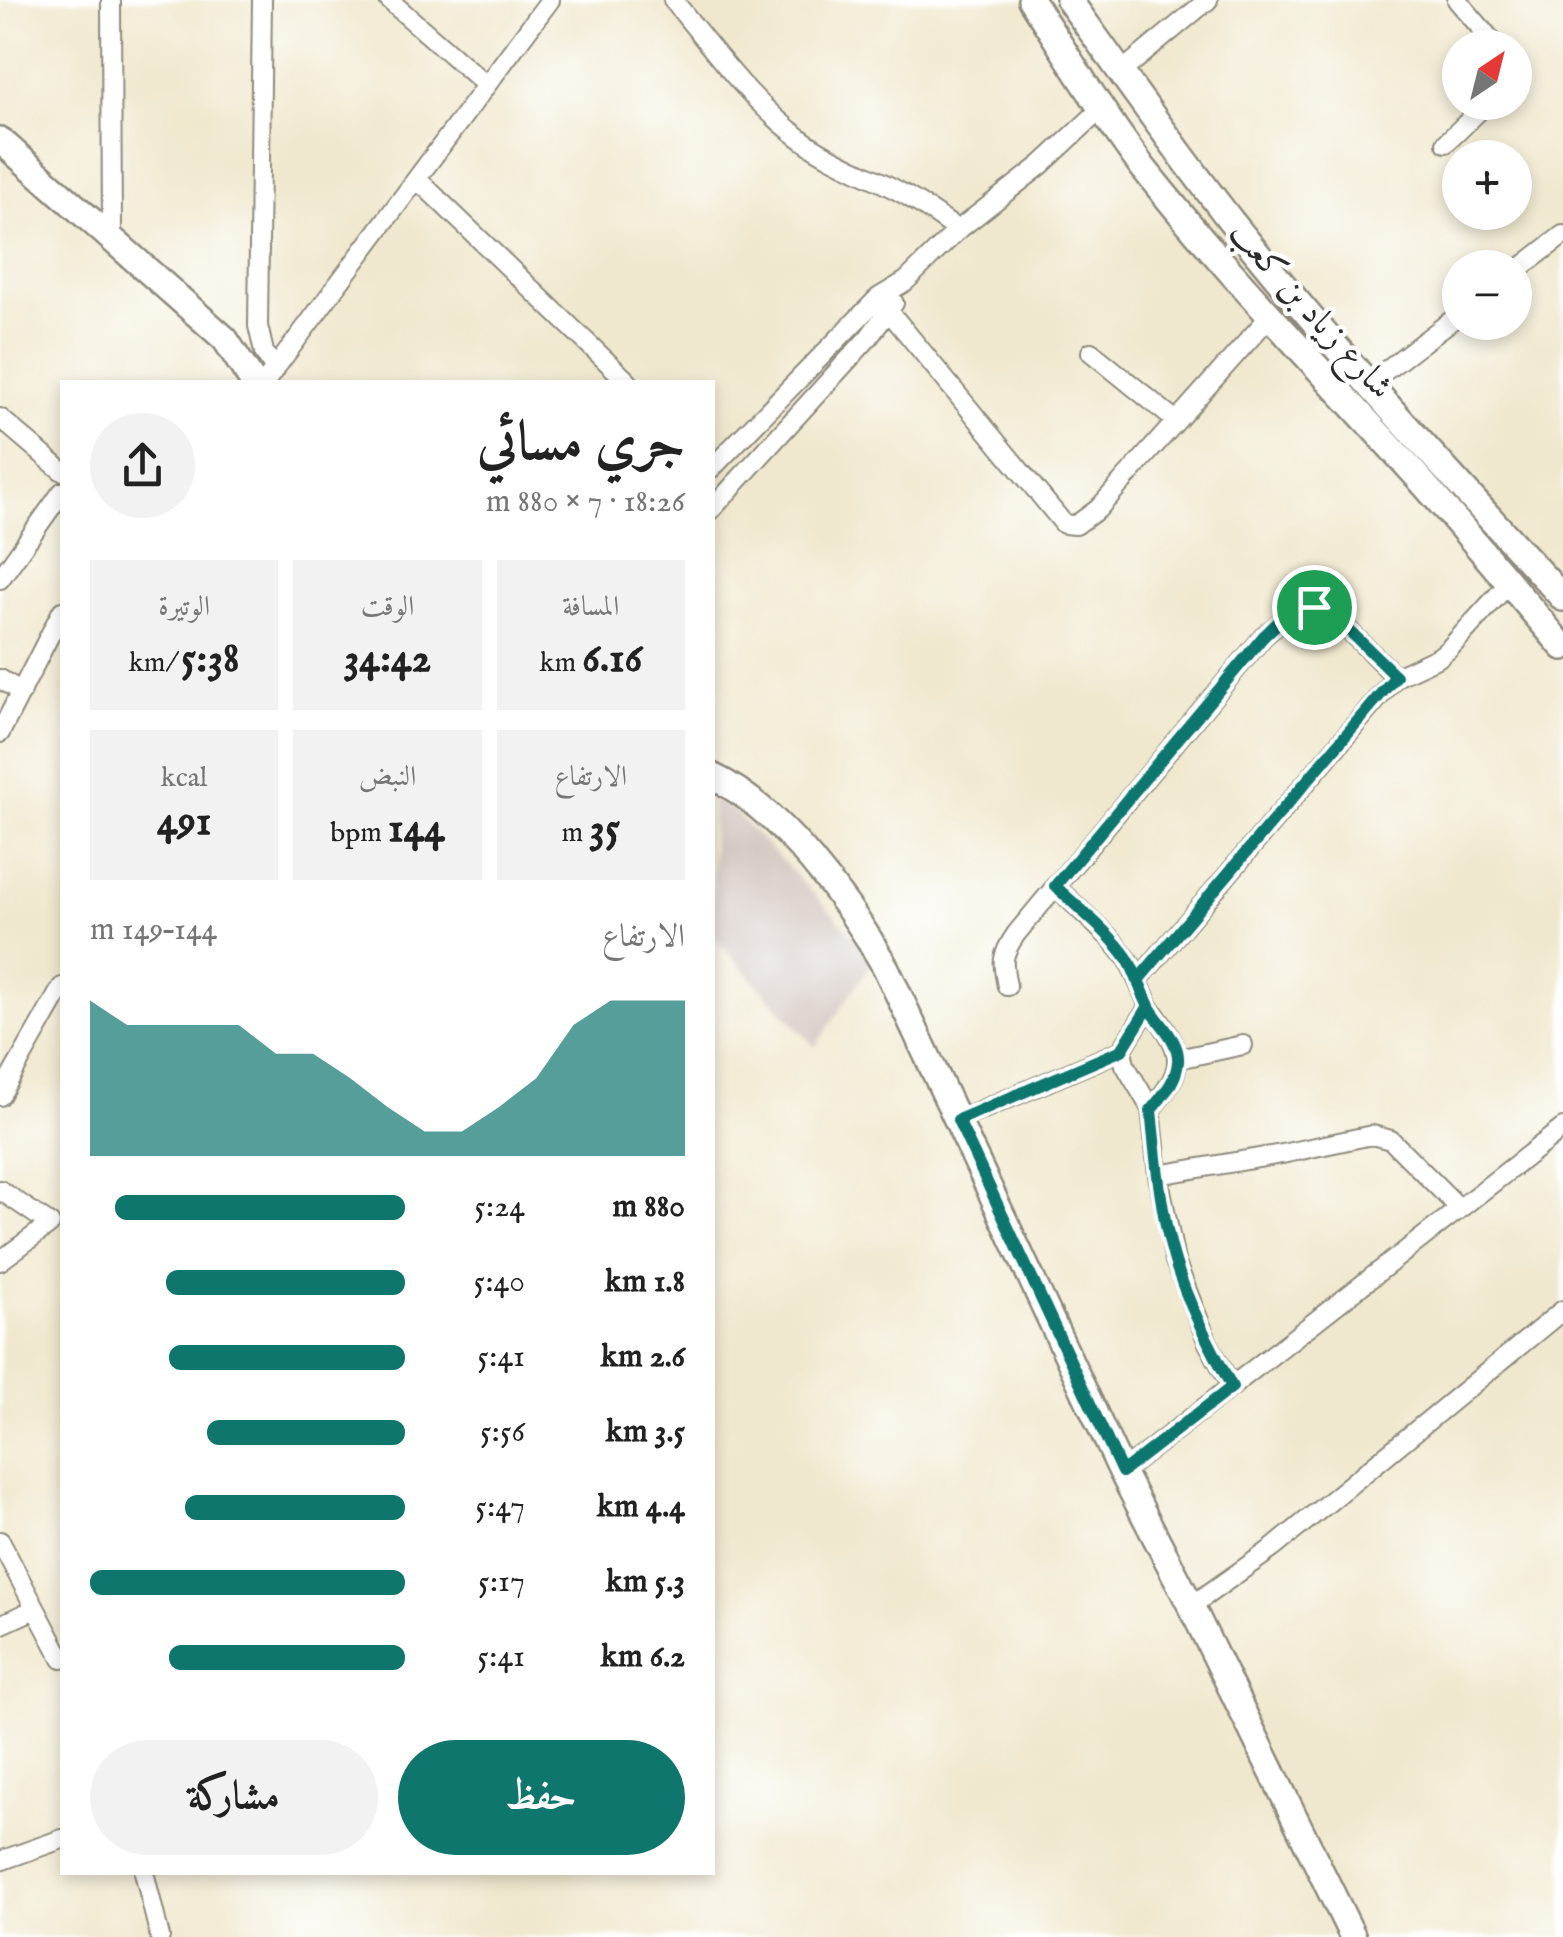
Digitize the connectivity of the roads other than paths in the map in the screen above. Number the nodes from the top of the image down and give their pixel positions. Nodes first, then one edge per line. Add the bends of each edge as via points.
1 (111, 0) edge
2 (262, 0) edge
3 (389, 0) edge
4 (550, 0) edge
5 (673, 0) edge
6 (1030, 0) edge
7 (1069, 0) edge
8 (1208, 0) edge
9 (1457, 0) edge
10 (1483, 30) edge
11 (1120, 72) junction
12 (486, 85) junction
13 (1101, 109) junction
14 (1470, 120) edge
15 (0, 140) edge
16 (1449, 140) edge
17 (417, 179) junction
18 (958, 230) junction
19 (1563, 235) edge
20 (112, 239) junction
21 (1532, 259) edge
22 (884, 305) junction
23 (1270, 316) junction
24 (1442, 328) edge
25 (1091, 352) dead end
26 (264, 378) edge
27 (626, 380) edge
28 (1368, 384) junction
29 (0, 418) edge
30 (1176, 421) junction
31 (715, 463) edge
32 (60, 468) edge
33 (60, 495) edge
34 (715, 506) edge
35 (0, 579) edge
36 (1510, 584) junction
37 (1563, 598) edge
38 (60, 615) edge
39 (1563, 647) edge
40 (1396, 676) junction
41 (0, 679) edge
42 (22, 692) junction
43 (0, 733) edge
44 (715, 778) edge
45 (1055, 886) junction
46 (1138, 980) junction
47 (1007, 986) dead end
48 (60, 991) edge
49 (1149, 1006) junction
50 (1243, 1044) dead end
51 (1122, 1050) junction
52 (1178, 1059) junction
53 (0, 1096) edge
54 (1151, 1110) junction
55 (958, 1120) junction
56 (1563, 1128) edge
57 (1158, 1175) junction
58 (0, 1190) edge
59 (1460, 1208) junction
60 (56, 1218) edge
61 (0, 1261) edge
62 (1563, 1310) edge
63 (1232, 1387) junction
64 (1122, 1472) junction
65 (0, 1541) edge
66 (1191, 1606) junction
67 (35, 1609) junction
68 (0, 1625) edge
69 (60, 1655) edge
70 (60, 1840) edge
71 (0, 1861) edge
72 (145, 1875) edge
73 (160, 1937) edge
74 (1353, 1937) edge

1 - 20 street
2 - 26 street via 258,326
3 - 12 street
4 - 12 street
5 - 18 street via 749,92 803,141
6 - 13 street, شارع زياد بن كعب
7 - 11 street, شارع زياد بن كعب
8 - 11 street
9 - 10 street
11 - 28 street, شارع زياد بن كعب via 1234,224
12 - 17 street
13 - 18 street
13 - 23 street, شارع زياد بن كعب
14 - 16 street
15 - 20 street
17 - 26 street
17 - 27 street
18 - 22 street
19 - 21 street
20 - 26 street
22 - 30 street via 1064,524 1076,525 1098,508
22 - 31 street
22 - 34 street via 868,337
23 - 30 street
23 - 36 street, شارع زياد بن كعب
24 - 28 street
25 - 30 street
28 - 37 street, شارع زياد بن كعب
29 - 32 street
33 - 35 street
36 - 39 street, شارع زياد بن كعب
36 - 40 street via 1439,657
38 - 42 street
40 - 45 street via 1332,614 1306,606 1293,611 1263,637
40 - 46 street
41 - 42 street
42 - 43 street
44 - 55 street via 777,824 847,906 886,968
45 - 46 street via 1113,941
45 - 47 street via 1004,952
46 - 49 street
48 - 53 street
49 - 51 street
49 - 52 street
50 - 52 street
51 - 54 street
51 - 55 street
52 - 54 street
54 - 57 street
55 - 64 street
56 - 59 street
57 - 59 street via 1372,1135 1391,1140
57 - 63 street via 1175,1261
58 - 60 street
59 - 63 street
60 - 61 street
62 - 66 street via 1273,1548
63 - 64 street
64 - 66 street
65 - 67 street
66 - 74 street
67 - 68 street
67 - 69 street
70 - 71 street
72 - 73 street

